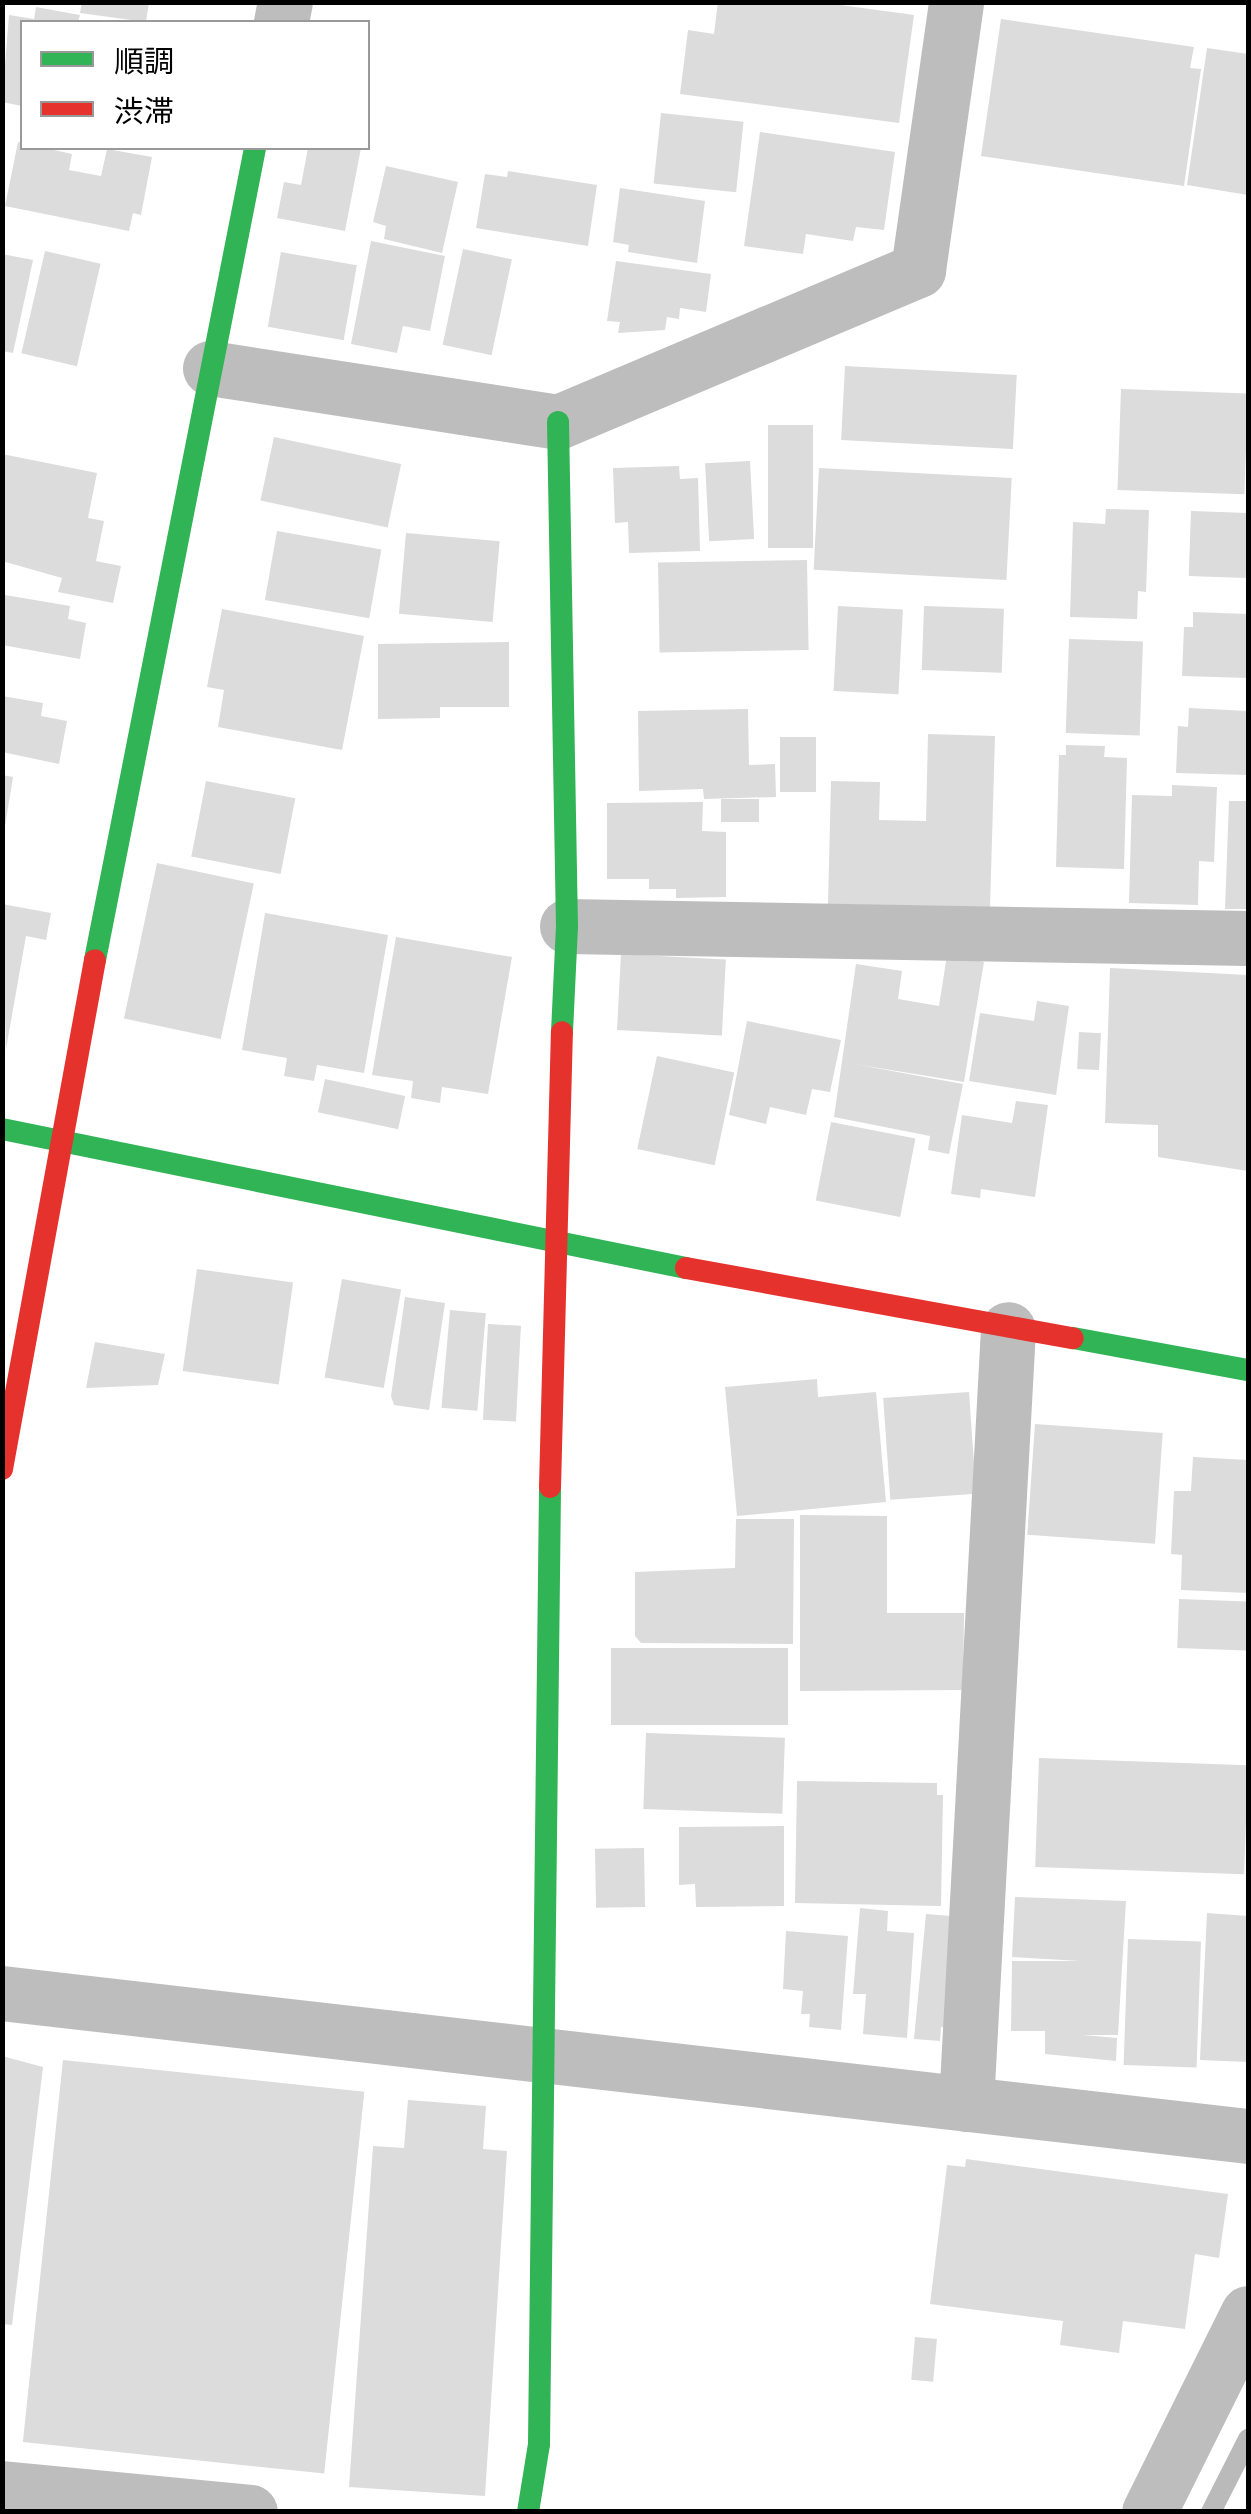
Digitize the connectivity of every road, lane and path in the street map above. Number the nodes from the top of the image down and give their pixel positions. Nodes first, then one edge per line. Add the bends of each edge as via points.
1 (956, 2) edge
2 (255, 150) edge
3 (210, 368) junction
4 (558, 422) junction
5 (567, 926) junction
6 (1248, 938) edge
7 (2, 1129) edge
8 (60, 1140) junction
9 (553, 1244) junction
10 (1008, 1329) junction
11 (1248, 1370) edge
12 (2, 1469) edge
13 (2, 1992) edge
14 (547, 2056) junction
15 (966, 2104) junction
16 (1248, 2136) edge
17 (1248, 2313) edge
18 (32, 2498) edge
19 (250, 2512) edge
20 (528, 2512) edge
21 (1149, 2512) edge

1 - 4 street via 918,270
2 - 3 street
3 - 4 street
3 - 8 street
4 - 5 street
5 - 6 street
5 - 9 street
7 - 8 street
8 - 9 street
8 - 12 street
9 - 10 street
9 - 14 street
10 - 11 street
10 - 15 street
13 - 14 street
14 - 15 street
14 - 20 street via 539,2444
15 - 16 street
17 - 21 street
18 - 19 street

